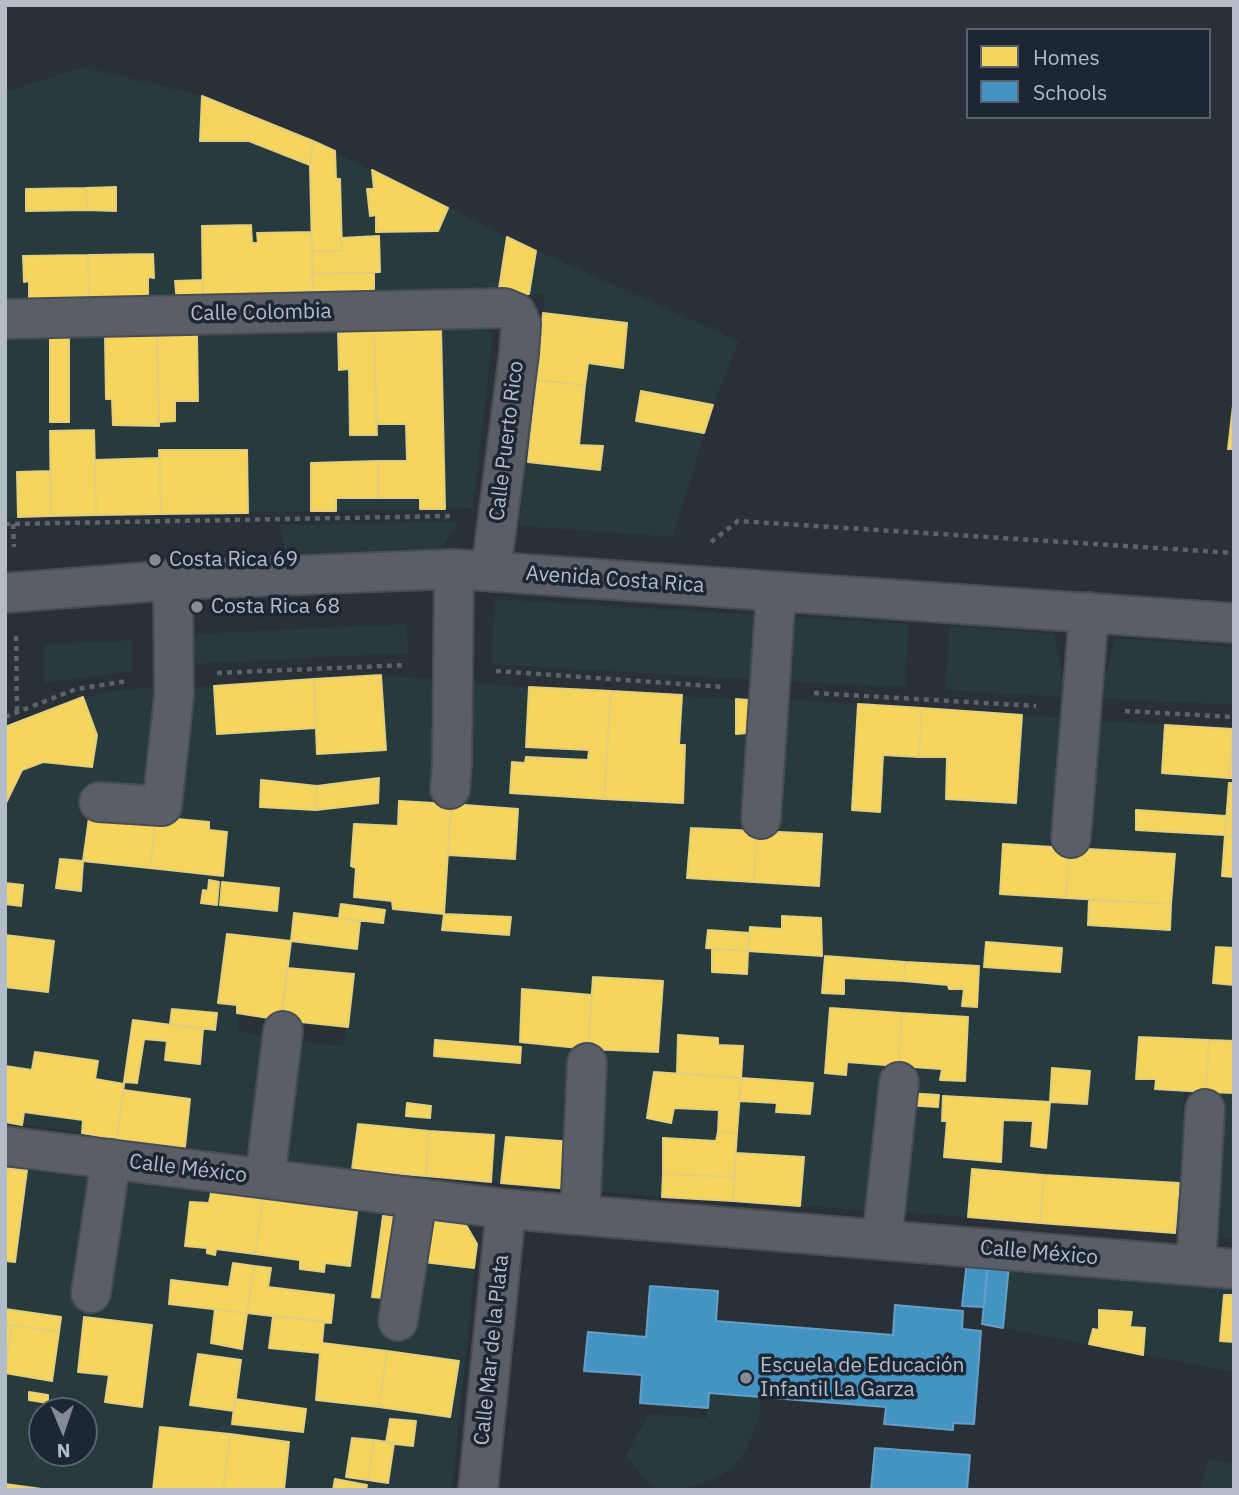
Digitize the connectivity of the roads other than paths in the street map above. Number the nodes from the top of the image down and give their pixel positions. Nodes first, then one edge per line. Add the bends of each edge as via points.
1 (516, 313) joint
2 (5, 319) edge
3 (472, 570) junction
4 (173, 580) junction
5 (10, 592) edge
6 (776, 592) junction
7 (1089, 612) junction
8 (1234, 622) edge
9 (450, 789) dead end
10 (99, 802) dead end
11 (761, 818) dead end
12 (1071, 838) dead end
13 (283, 1031) dead end
14 (587, 1063) dead end
15 (899, 1082) dead end
16 (1205, 1109) dead end
17 (5, 1146) edge
18 (111, 1159) junction
19 (265, 1178) junction
20 (417, 1198) junction
21 (506, 1209) junction
22 (580, 1215) junction
23 (881, 1240) junction
24 (1196, 1266) junction
25 (1234, 1269) edge
26 (91, 1293) dead end
27 (398, 1321) dead end
28 (478, 1490) edge

1 - 2 street, Calle Colombia via 504,308
1 - 3 street, Calle Puerto Rico via 521,324 497,515
3 - 4 street, Avenida Costa Rica
3 - 6 street, Avenida Costa Rica
3 - 9 street via 453,668
4 - 5 street, Avenida Costa Rica
4 - 10 street via 174,696 162,806
6 - 7 street, Avenida Costa Rica
6 - 11 street
7 - 8 street, Avenida Costa Rica
7 - 12 street
13 - 19 street, Calle México
14 - 22 street
15 - 23 street
16 - 24 street
17 - 18 street, Calle México
18 - 19 street, Calle México
18 - 26 street, Calle México
19 - 20 street, Calle México
20 - 21 street, Calle México
20 - 27 street
21 - 22 street, Calle México
21 - 28 street, Calle Mar de la Plata
22 - 23 street, Calle México
23 - 24 street, Calle México
24 - 25 street, Calle México

